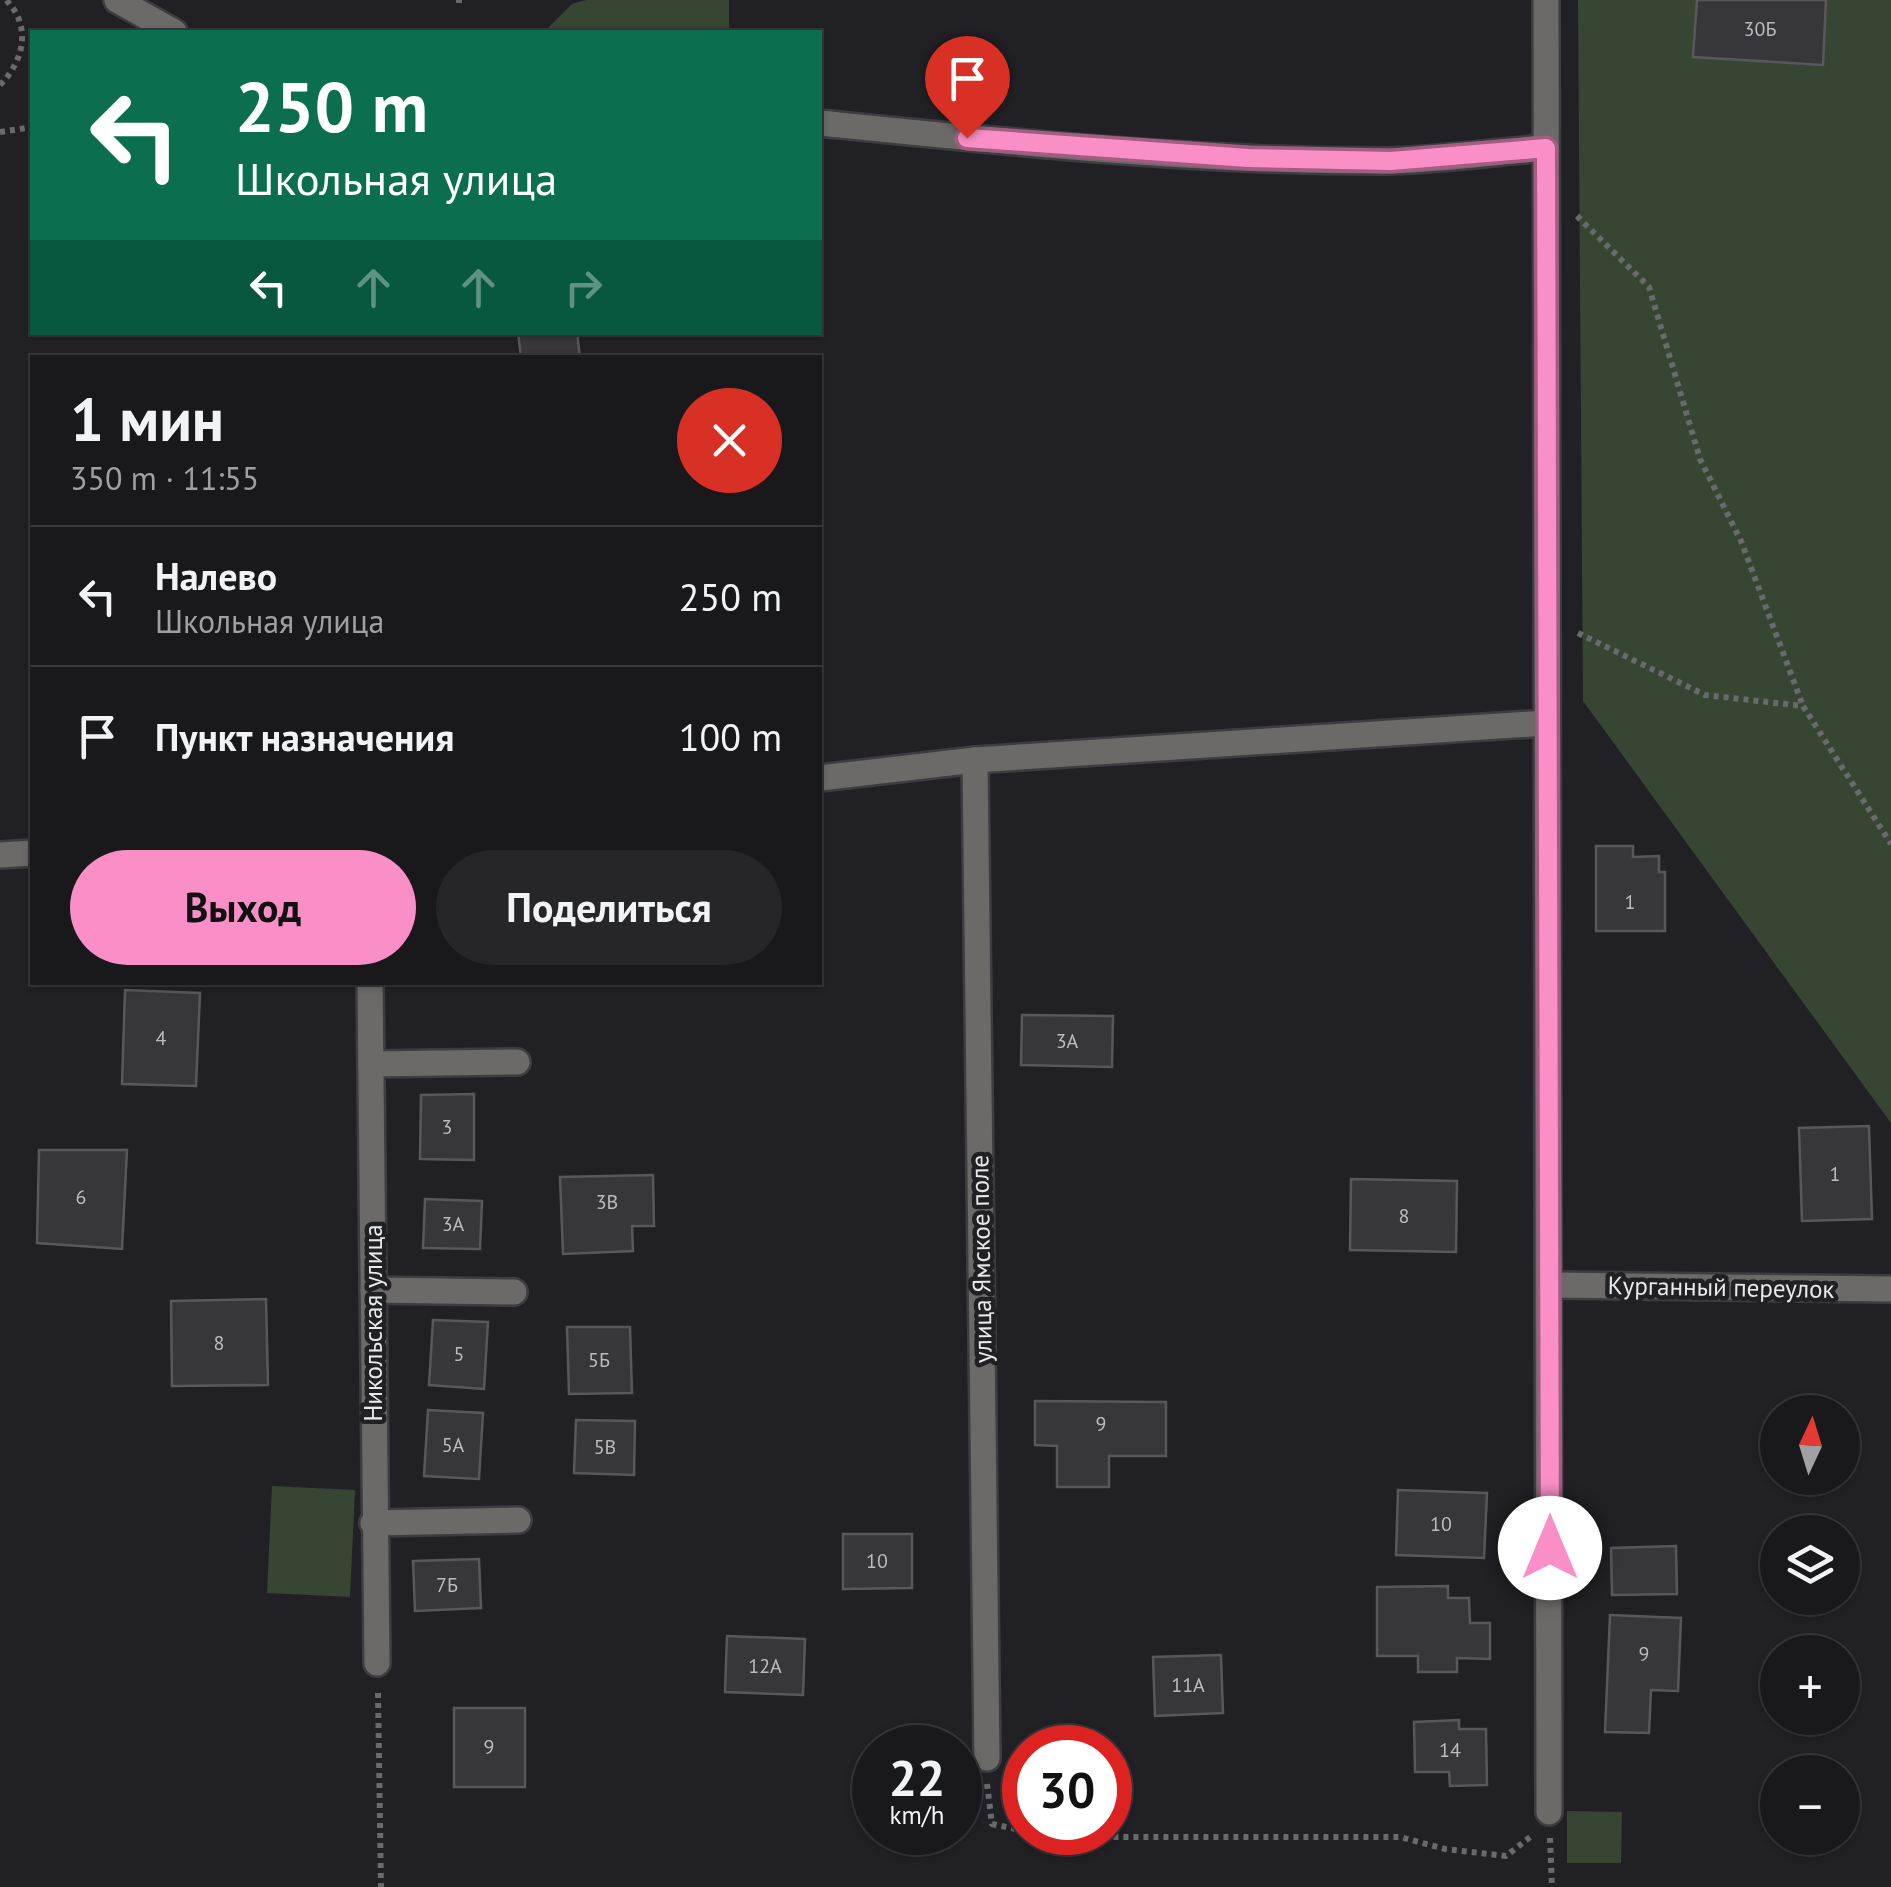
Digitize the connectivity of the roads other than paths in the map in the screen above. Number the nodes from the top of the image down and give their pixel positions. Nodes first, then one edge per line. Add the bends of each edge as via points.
1 (117, 0) edge
2 (1546, 0) edge
3 (170, 30) edge
4 (822, 123) edge
5 (1546, 148) junction
6 (1546, 722) junction
7 (975, 760) junction
8 (822, 778) edge
9 (30, 853) edge
10 (0, 855) edge
11 (370, 985) edge
12 (517, 1062) dead end
13 (371, 1064) junction
14 (1551, 1285) junction
15 (1891, 1289) edge
16 (374, 1290) junction
17 (514, 1292) dead end
18 (518, 1520) dead end
19 (373, 1523) junction
20 (377, 1663) road end
21 (988, 1758) road end
22 (1549, 1812) road end

1 - 3 street
2 - 5 street
4 - 5 street via 1248,158 1391,161
5 - 6 street
6 - 7 street
6 - 14 street
7 - 8 street
7 - 21 street, улица Ямское поле
9 - 10 street
11 - 13 street, Никольская улица
12 - 13 street
13 - 16 street, Никольская улица
14 - 15 street, Курганный переулок
14 - 22 street
16 - 17 street
16 - 19 street, Никольская улица
18 - 19 street
19 - 20 street, Никольская улица

